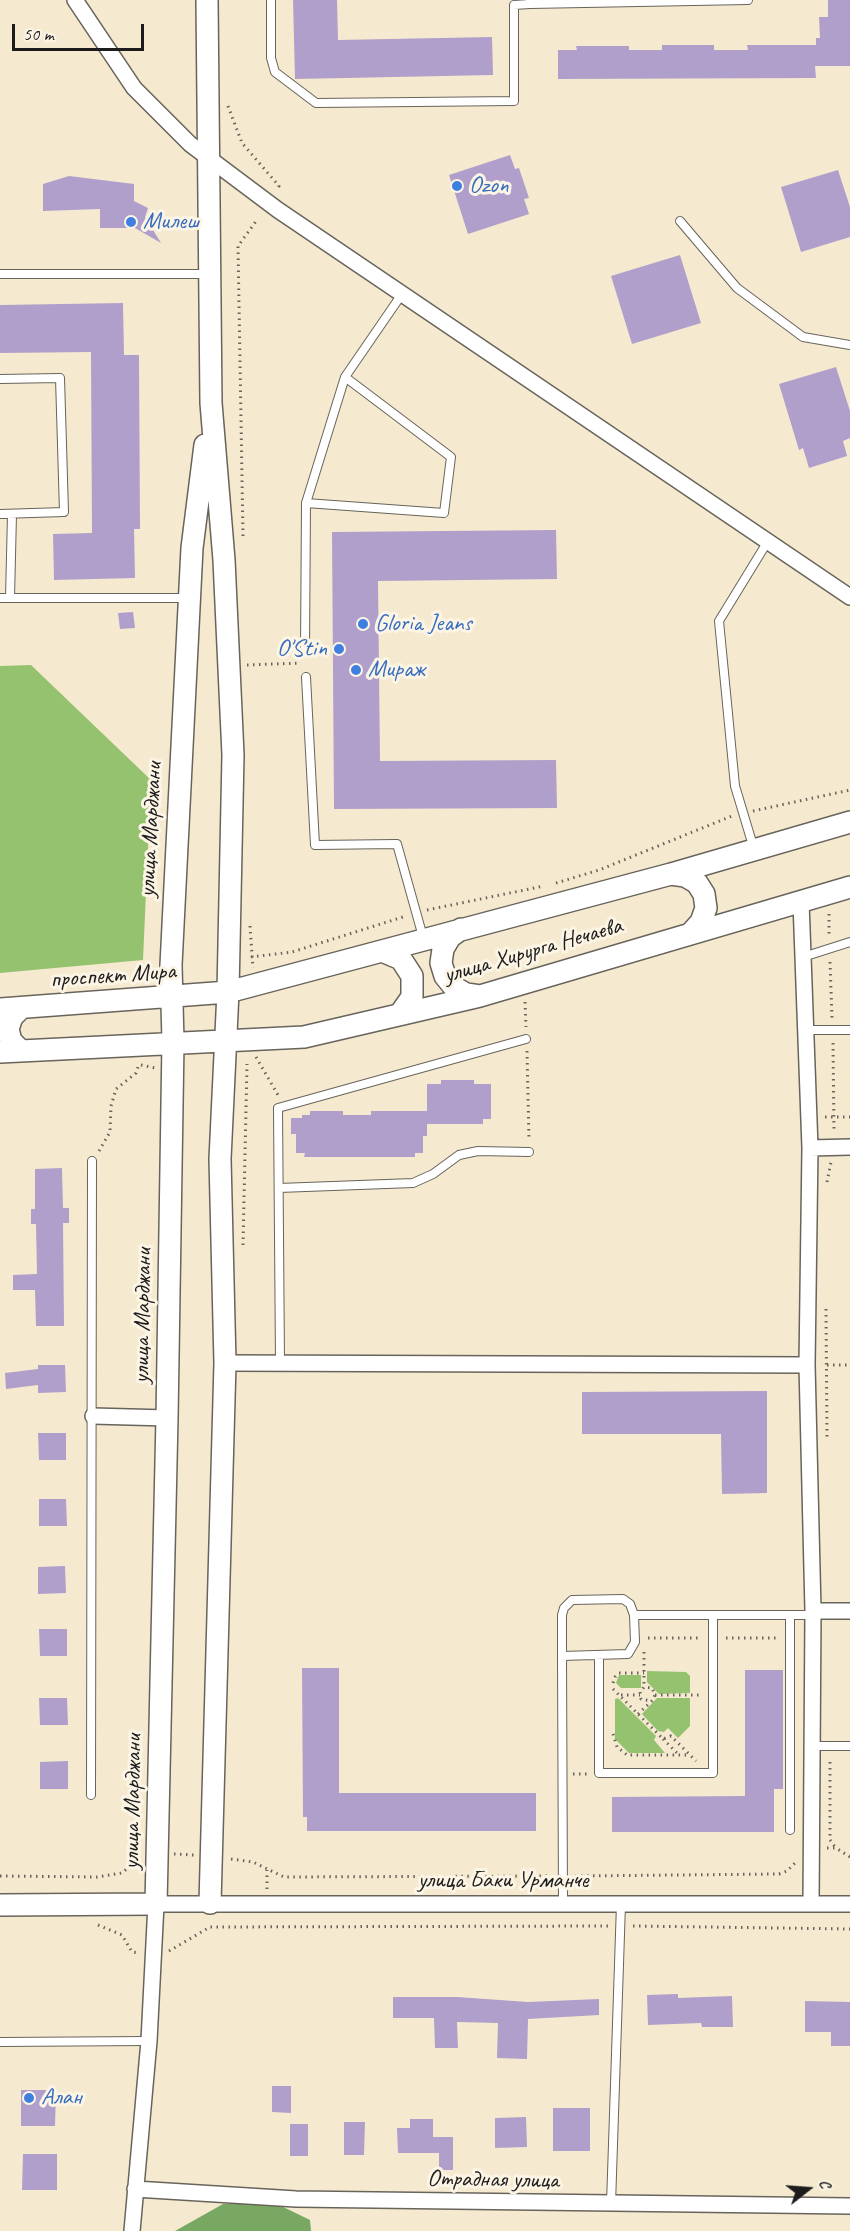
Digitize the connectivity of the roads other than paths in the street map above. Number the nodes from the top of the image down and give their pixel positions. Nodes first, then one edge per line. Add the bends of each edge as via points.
1 (75, 0) edge
2 (207, 0) edge
3 (271, 0) edge
4 (748, 0) edge
5 (530, 2) edge
6 (209, 158) junction
7 (680, 221) dead end
8 (0, 274) edge
9 (210, 274) junction
10 (402, 294) junction
11 (850, 345) edge
12 (345, 377) junction
13 (0, 379) edge
14 (211, 403) junction
15 (306, 503) junction
16 (0, 514) edge
17 (12, 514) junction
18 (768, 542) junction
19 (850, 597) edge
20 (0, 598) edge
21 (10, 598) junction
22 (189, 598) junction
23 (305, 651) dead end
24 (306, 677) dead end
25 (850, 822) edge
26 (754, 850) junction
27 (671, 874) junction
28 (850, 887) edge
29 (801, 902) junction
30 (461, 928) junction
31 (692, 932) junction
32 (423, 939) junction
33 (850, 942) edge
34 (382, 951) junction
35 (803, 957) junction
36 (228, 992) junction
37 (480, 996) junction
38 (173, 998) junction
39 (21, 1008) junction
40 (0, 1009) edge
41 (400, 1014) junction
42 (806, 1030) junction
43 (850, 1030) edge
44 (526, 1039) road end
45 (173, 1042) junction
46 (225, 1042) junction
47 (10, 1051) edge
48 (850, 1147) edge
49 (810, 1148) junction
50 (529, 1152) road end
51 (92, 1161) road end
52 (279, 1188) junction
53 (225, 1363) junction
54 (280, 1364) junction
55 (807, 1365) junction
56 (93, 1416) junction
57 (167, 1418) junction
58 (850, 1611) edge
59 (813, 1613) junction
60 (634, 1615) junction
61 (713, 1615) junction
62 (790, 1615) junction
63 (562, 1656) junction
64 (599, 1656) junction
65 (812, 1746) junction
66 (850, 1746) edge
67 (91, 1795) dead end
68 (790, 1830) dead end
69 (210, 1903) junction
70 (156, 1904) junction
71 (563, 1904) junction
72 (621, 1904) junction
73 (811, 1904) junction
74 (850, 1904) edge
75 (0, 1905) edge
76 (149, 2041) junction
77 (0, 2042) edge
78 (135, 2189) junction
79 (611, 2204) junction
80 (850, 2205) edge
81 (132, 2231) edge

1 - 6 street via 134,88
2 - 6 street, улица Марджани
3 - 5 lane via 271,58 275,72 316,103 514,101 514,4
4 - 5 lane
6 - 9 street, улица Марджани
6 - 10 street
7 - 11 lane via 737,288 803,337
8 - 9 lane
9 - 14 street, улица Марджани
10 - 12 lane
10 - 18 street
12 - 15 lane
12 - 15 lane via 451,457 444,513
13 - 17 lane via 60,378 64,512
14 - 22 street, улица Марджани
14 - 36 street, улица Марджани via 224,560 233,755
15 - 23 lane
16 - 17 lane
17 - 21 lane
18 - 19 street
18 - 26 lane via 719,621 735,786
20 - 21 lane
21 - 22 lane
22 - 38 street, улица Марджани via 172,930
24 - 32 lane via 315,845 397,844
25 - 26 street, улица Хирурга Нечаева
26 - 27 street, улица Хирурга Нечаева
27 - 30 street, улица Хирурга Нечаева
27 - 31 street via 697,883 704,894 706,908
28 - 29 street, улица Хирурга Нечаева
29 - 31 street, улица Хирурга Нечаева
29 - 35 street
30 - 32 street, улица Хирурга Нечаева
30 - 37 street via 443,949 441,963 454,987
31 - 37 street, улица Хирурга Нечаева
32 - 34 street, улица Хирурга Нечаева
33 - 35 lane
34 - 36 street, улица Хирурга Нечаева
34 - 41 street via 401,959 412,976 412,997
35 - 42 street
36 - 38 street, проспект Мира
36 - 46 street, улица Марджани
37 - 41 street, улица Хирурга Нечаева
38 - 39 street, проспект Мира
38 - 45 street, улица Марджани
39 - 40 street, проспект Мира
39 - 47 street via 8,1029
41 - 46 street, улица Хирурга Нечаева via 304,1037
42 - 43 lane
42 - 49 street
44 - 52 lane via 278,1108
45 - 46 street
45 - 47 street
45 - 57 street, улица Марджани
46 - 53 street, улица Марджани via 220,1159
48 - 49 street
49 - 55 street
50 - 52 lane via 478,1151 459,1155 434,1174 413,1183
51 - 56 lane
52 - 54 lane
53 - 54 street
53 - 69 street, улица Марджани
54 - 55 street
55 - 59 street
56 - 57 street
56 - 67 lane
57 - 70 street, улица Марджани
58 - 59 street
59 - 62 lane
59 - 65 street
60 - 61 lane
60 - 63 lane via 623,1599 572,1600 562,1615
60 - 64 lane via 635,1642 631,1652
61 - 62 lane
61 - 64 lane via 713,1773 599,1773
62 - 68 lane
63 - 64 lane
63 - 71 lane
65 - 66 lane
65 - 73 street
69 - 70 street, улица Баки Урманче
69 - 71 street, улица Баки Урманче
70 - 75 street
70 - 76 street, улица Марджани
71 - 72 street, улица Баки Урманче
72 - 73 street, улица Баки Урманче
72 - 79 lane
73 - 74 street, улица Баки Урманче
76 - 77 lane
76 - 78 street, улица Марджани
78 - 79 street, Отрадная улица via 296,2199
78 - 81 street, улица Марджани
79 - 80 street, Отрадная улица

